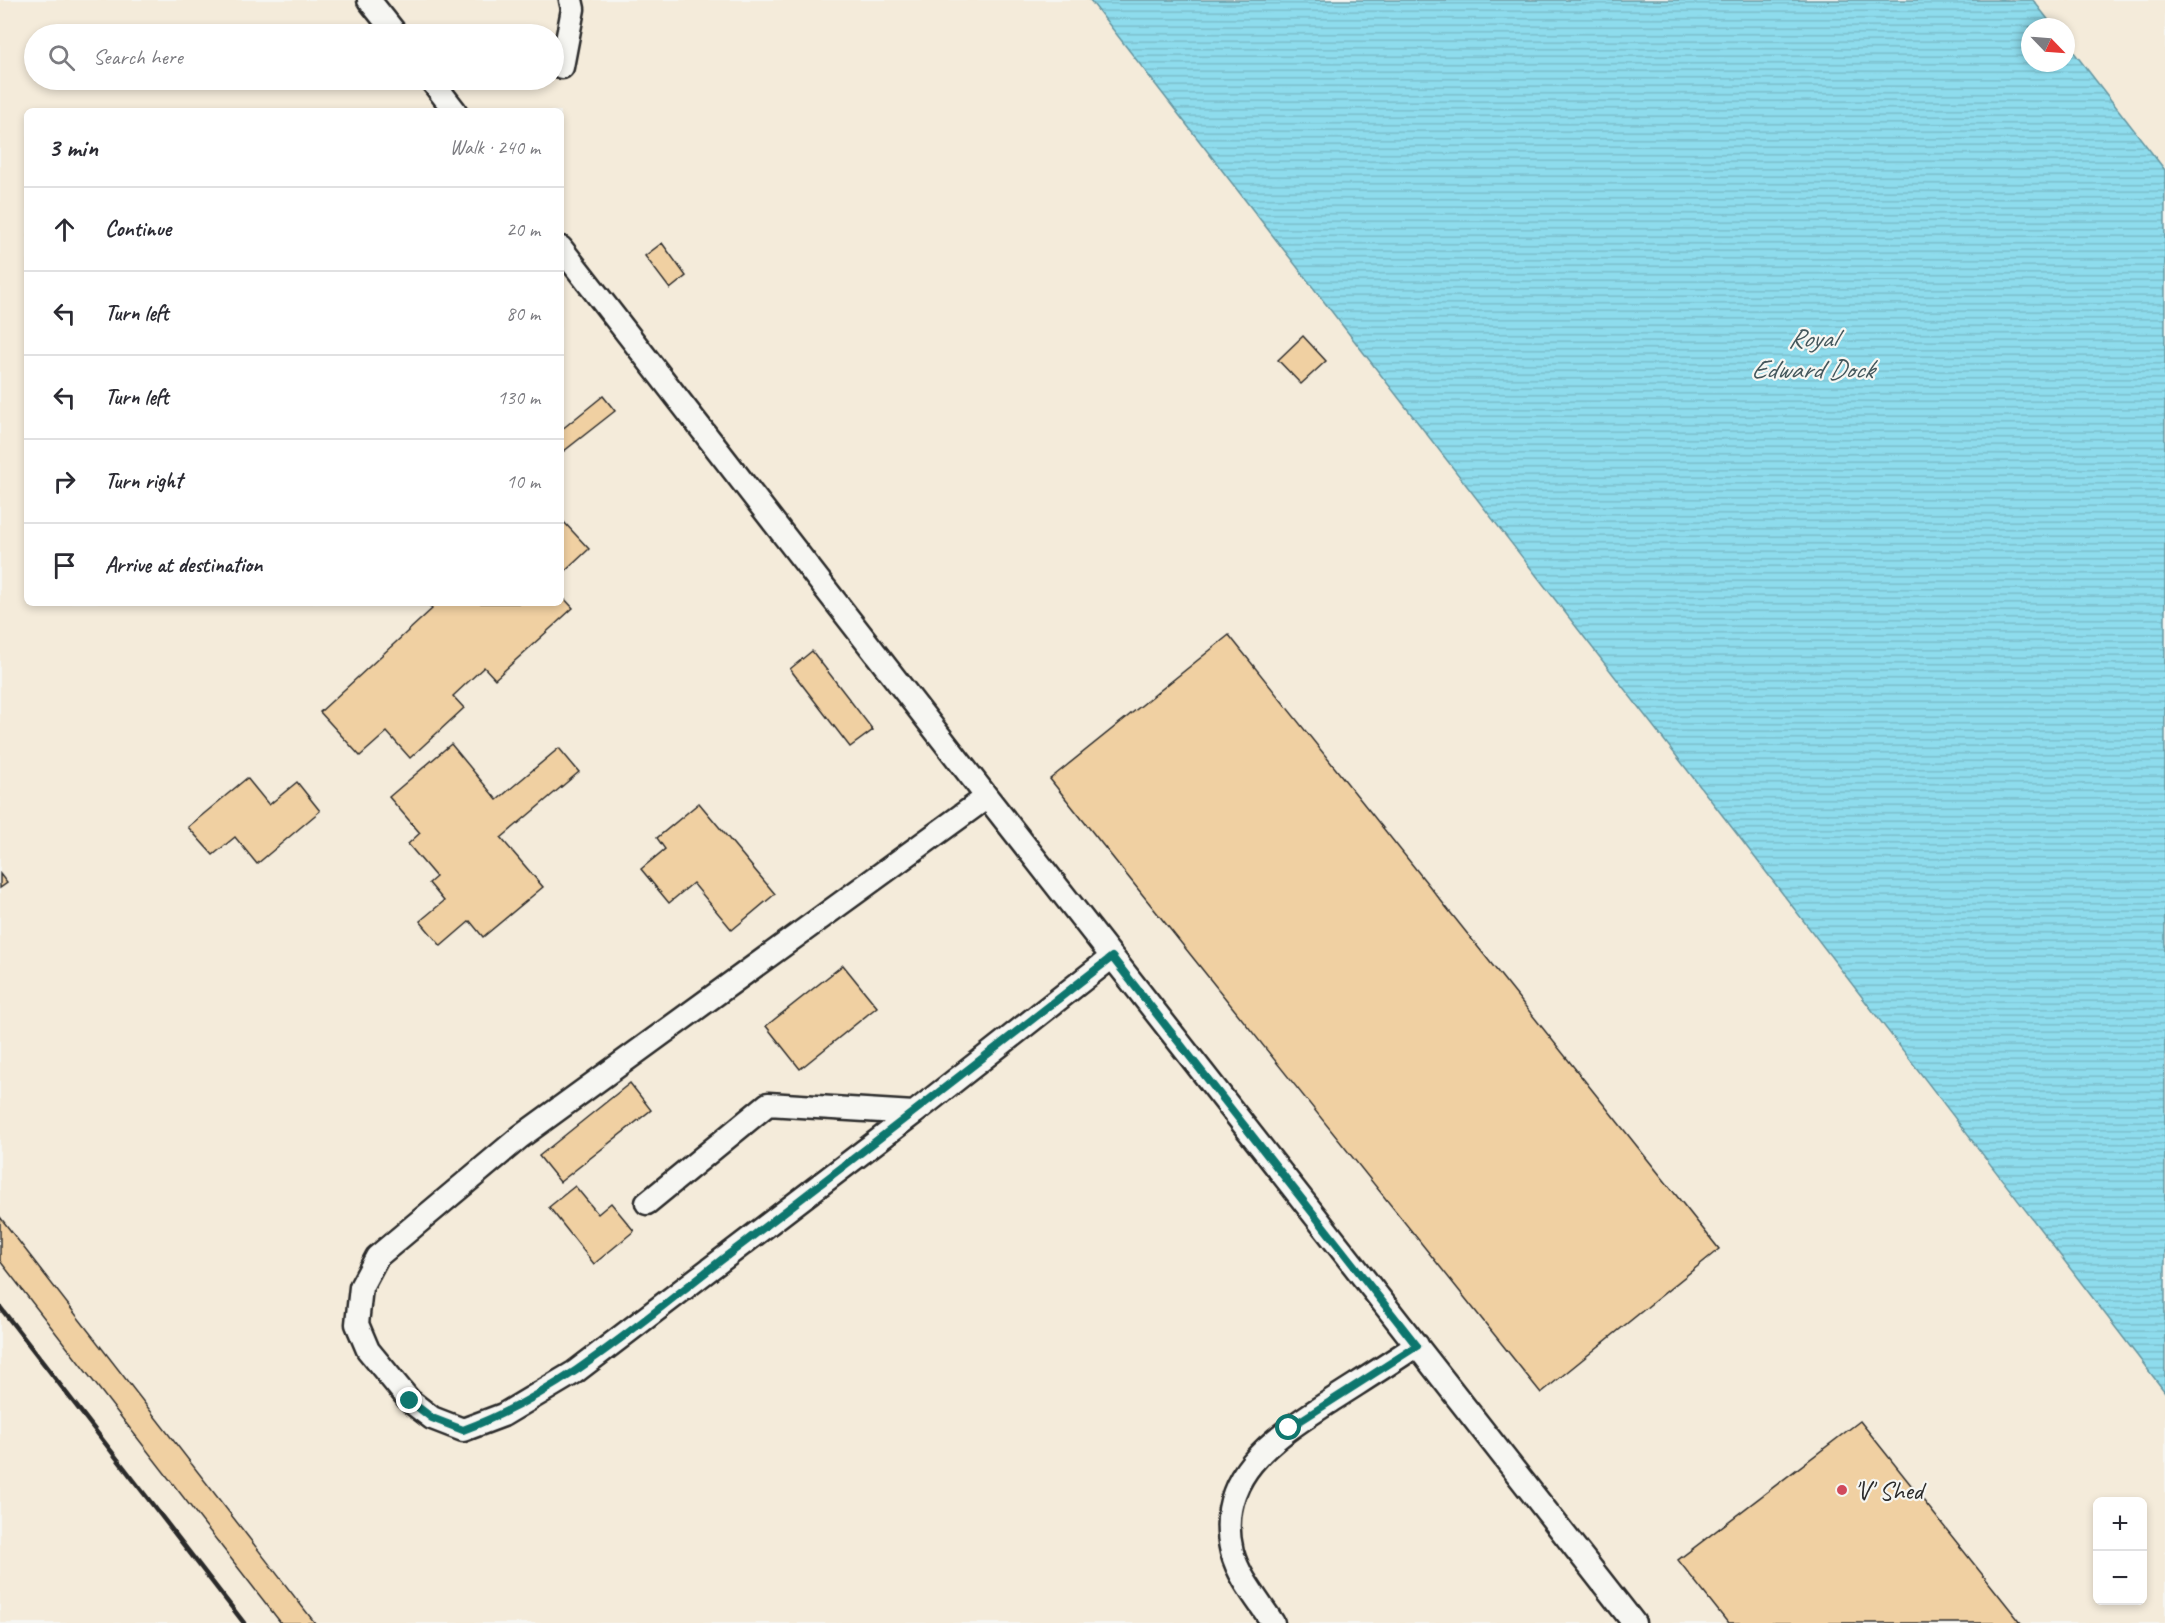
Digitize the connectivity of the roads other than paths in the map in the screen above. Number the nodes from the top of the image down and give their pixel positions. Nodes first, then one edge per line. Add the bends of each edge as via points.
1 (369, 0) edge
2 (571, 0) edge
3 (388, 24) edge
4 (564, 56) edge
5 (438, 90) edge
6 (453, 108) edge
7 (564, 252) edge
8 (987, 796) junction
9 (1112, 957) junction
10 (914, 1113) junction
11 (647, 1203) dead end
12 (1417, 1346) junction
13 (1273, 1623) edge
14 (1634, 1623) edge

1 - 3 lane
2 - 4 lane via 573,9
5 - 6 lane
7 - 8 lane
8 - 9 lane
8 - 10 lane via 520,1137 377,1257 361,1287 357,1324 368,1350 410,1401 432,1418 463,1430 503,1415 575,1372
9 - 10 lane
9 - 12 lane
10 - 11 lane via 768,1104
12 - 13 lane via 1289,1428 1265,1447 1235,1490 1229,1527 1232,1551 1241,1575
12 - 14 lane

